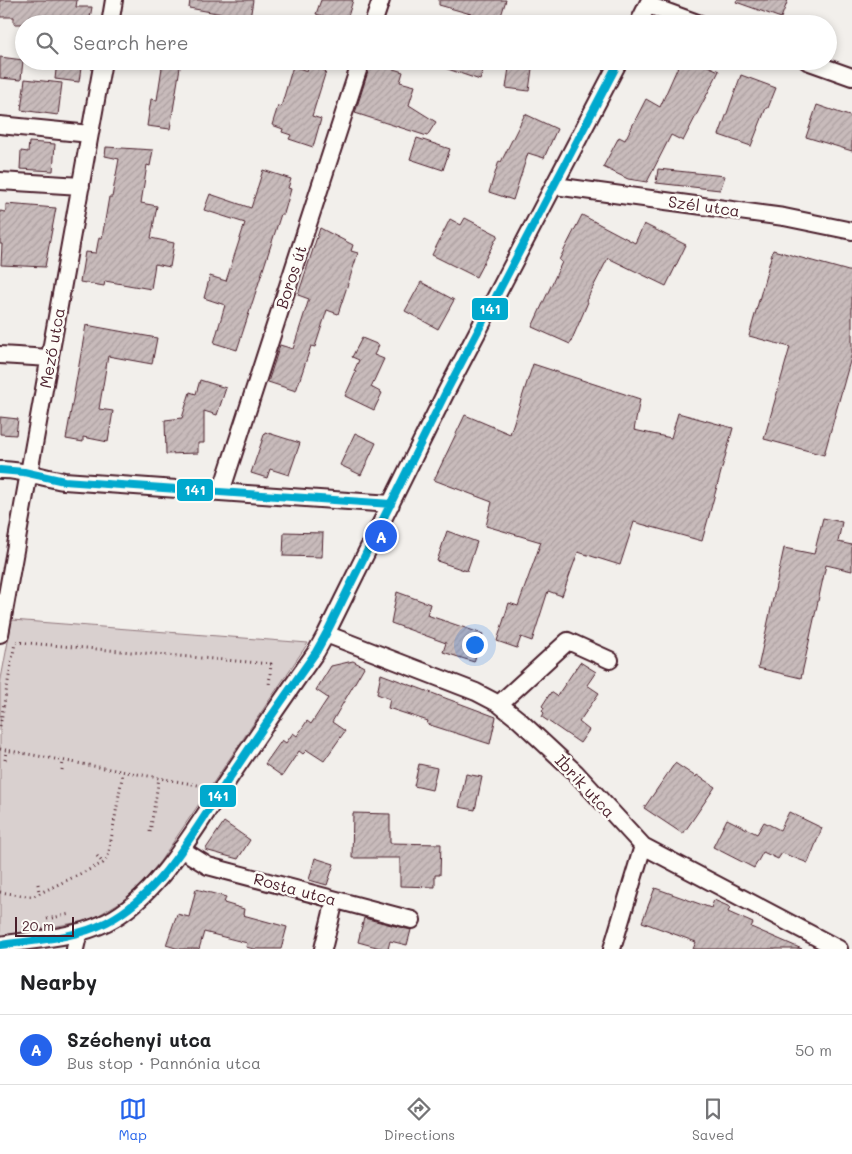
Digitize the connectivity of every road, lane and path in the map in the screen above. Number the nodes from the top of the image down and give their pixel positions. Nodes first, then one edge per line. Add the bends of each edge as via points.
1 (114, 0) edge
2 (381, 0) edge
3 (649, 3) edge
4 (112, 15) edge
5 (376, 15) edge
6 (643, 15) edge
7 (678, 15) edge
8 (101, 70) edge
9 (358, 70) edge
10 (614, 70) edge
11 (832, 70) edge
12 (852, 77) edge
13 (0, 125) edge
14 (90, 134) junction
15 (0, 181) edge
16 (81, 186) junction
17 (555, 186) junction
18 (852, 231) edge
19 (0, 355) edge
20 (50, 358) junction
21 (0, 470) edge
22 (30, 475) junction
23 (221, 492) junction
24 (391, 504) junction
25 (326, 634) junction
26 (8, 637) edge
27 (15, 642) junction
28 (610, 660) dead end
29 (270, 678) dead end
30 (499, 704) junction
31 (0, 726) edge
32 (0, 750) edge
33 (6, 751) junction
34 (5, 760) dead end
35 (63, 761) junction
36 (62, 770) dead end
37 (123, 772) junction
38 (159, 778) junction
39 (197, 793) dead end
40 (150, 832) dead end
41 (643, 846) junction
42 (181, 849) junction
43 (98, 856) dead end
44 (103, 863) junction
45 (38, 884) dead end
46 (0, 892) edge
47 (39, 893) junction
48 (335, 900) junction
49 (72, 914) dead end
50 (45, 919) dead end
51 (412, 920) dead end
52 (79, 932) junction
53 (0, 945) edge
54 (75, 949) edge
55 (323, 949) edge
56 (612, 949) edge
57 (839, 949) edge

1 - 4 street
2 - 5 street
3 - 6 street
3 - 7 street
8 - 14 street, Mező utca
9 - 23 street, Boros út
10 - 17 street
11 - 12 street
13 - 14 street
14 - 16 street, Mező utca
15 - 16 street
16 - 20 street, Mező utca
17 - 18 street, Szél utca via 784,217
17 - 24 street
19 - 20 street
20 - 22 street, Mező utca
21 - 22 street
22 - 23 street via 64,481
22 - 26 street, Mező utca
23 - 24 street
24 - 25 street
25 - 30 street, Ibrik utca
25 - 42 street
26 - 27 path
26 - 27 path
27 - 29 path via 271,664
27 - 31 path
28 - 30 street via 568,641
30 - 41 street, Ibrik utca via 575,772
32 - 33 path
33 - 34 path
33 - 35 path
35 - 36 path
35 - 37 path
37 - 38 path
37 - 44 path via 108,857
38 - 39 path via 203,786
38 - 40 path
41 - 56 street
41 - 57 street, Ibrik utca
42 - 48 street, Rosta utca via 208,866
42 - 52 street via 128,910
43 - 44 path
44 - 47 path
45 - 47 path
46 - 47 path via 27,896
48 - 51 street, Rosta utca
48 - 55 street
49 - 50 path
52 - 53 street
52 - 54 street

